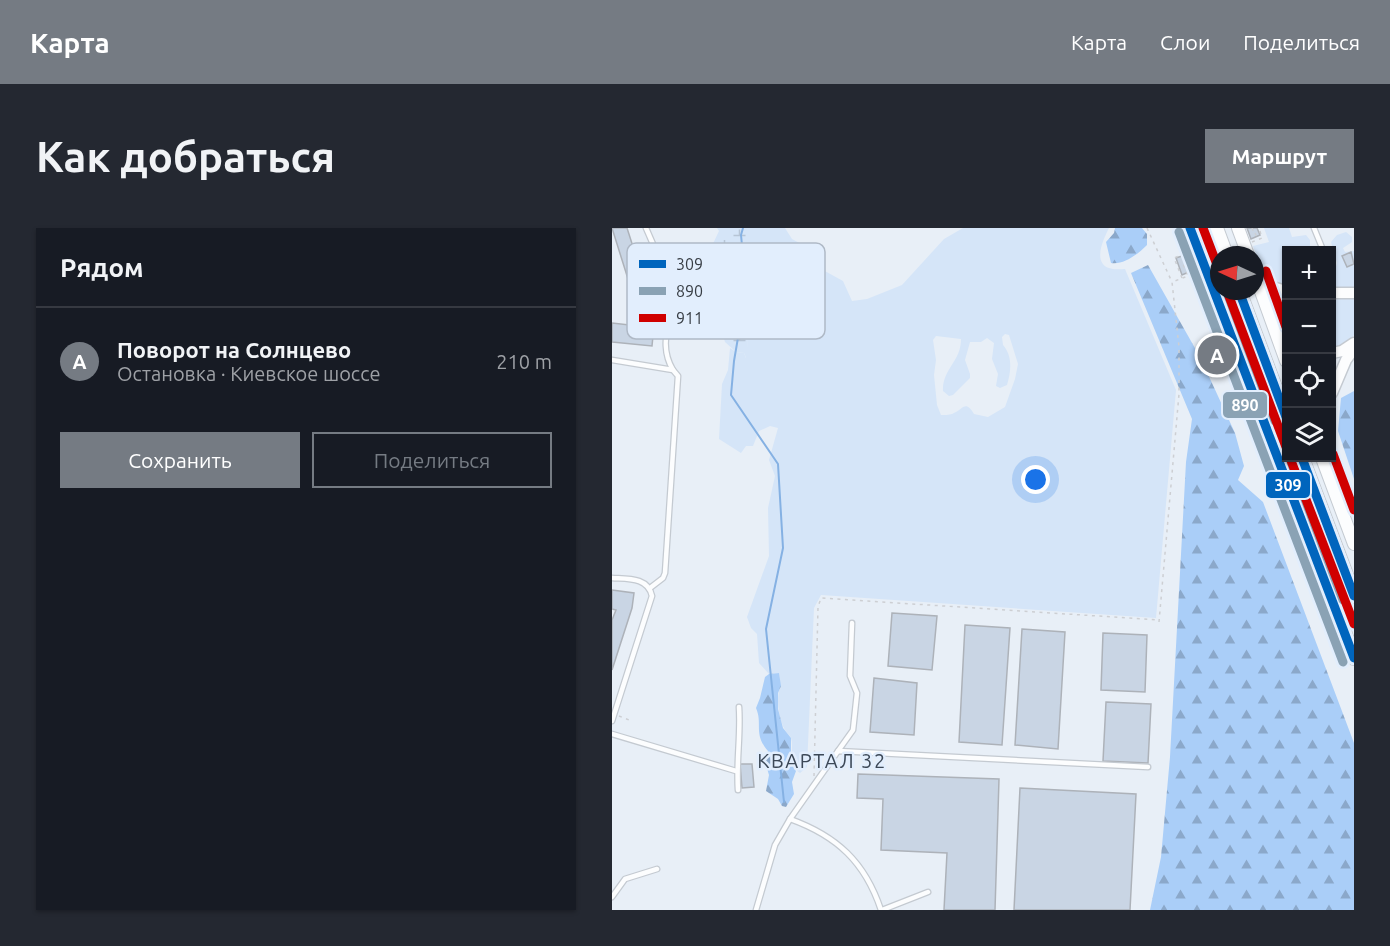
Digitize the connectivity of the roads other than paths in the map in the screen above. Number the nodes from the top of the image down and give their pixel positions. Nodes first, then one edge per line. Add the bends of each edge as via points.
1 (646, 228) edge
2 (1182, 228) edge
3 (1190, 228) edge
4 (1216, 228) edge
5 (1238, 228) edge
6 (1314, 228) edge
7 (653, 243) edge
8 (1223, 246) edge
9 (1247, 246) edge
10 (1321, 246) edge
11 (1203, 262) junction
12 (1264, 281) edge
13 (1282, 290) edge
14 (1354, 293) edge
15 (1336, 294) edge
16 (1264, 298) edge
17 (1242, 300) edge
18 (666, 339) edge
19 (1354, 343) edge
20 (1354, 349) edge
21 (1336, 352) edge
22 (1284, 354) edge
23 (612, 360) edge
24 (673, 370) junction
25 (1336, 382) edge
26 (1284, 408) edge
27 (1304, 462) edge
28 (1323, 462) edge
29 (1328, 462) edge
30 (1332, 485) junction
31 (1354, 544) edge
32 (612, 578) edge
33 (650, 588) junction
34 (1354, 596) edge
35 (852, 623) dead end
36 (1354, 658) edge
37 (739, 707) dead end
38 (615, 720) edge
39 (612, 734) edge
40 (838, 751) junction
41 (1148, 766) dead end
42 (736, 771) junction
43 (738, 790) dead end
44 (790, 819) junction
45 (657, 869) dead end
46 (928, 892) dead end
47 (612, 897) edge
48 (756, 910) edge
49 (881, 910) edge

1 - 7 lane
2 - 11 main road
3 - 11 highway
4 - 8 highway
5 - 9 main road
6 - 10 lane
11 - 36 highway
12 - 13 street
14 - 15 street
16 - 22 main road
17 - 26 highway
18 - 24 lane
19 - 21 street
20 - 25 street
23 - 24 lane
24 - 33 lane via 678,376 665,573
27 - 34 highway
28 - 30 main road
29 - 30 street
30 - 31 main road
32 - 33 lane via 641,581
33 - 38 lane via 652,596
35 - 40 lane via 850,676 857,693 853,730
37 - 42 lane
39 - 42 lane
40 - 41 lane
40 - 44 lane
42 - 43 lane
44 - 48 lane via 775,844
44 - 49 lane via 839,843 876,895
45 - 47 lane via 625,879
46 - 49 lane

